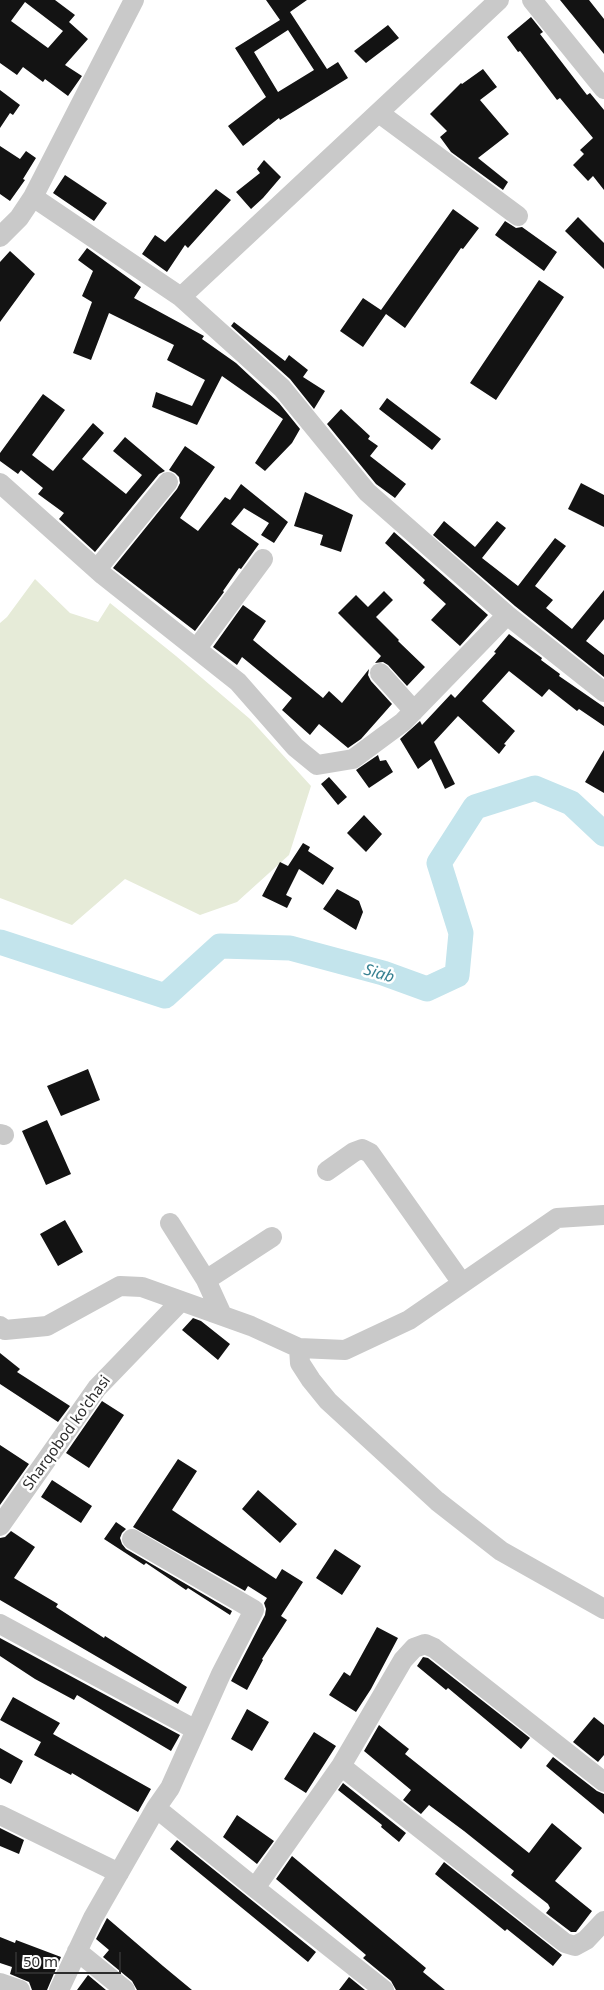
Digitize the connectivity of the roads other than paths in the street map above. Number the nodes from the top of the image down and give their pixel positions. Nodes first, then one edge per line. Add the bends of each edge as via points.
1 (134, 0) edge
2 (498, 0) edge
3 (532, 0) edge
4 (604, 89) edge
5 (379, 113) junction
6 (33, 197) junction
7 (518, 216) dead end
8 (0, 237) edge
9 (181, 297) junction
10 (168, 482) dead end
11 (0, 483) edge
12 (263, 559) dead end
13 (97, 569) junction
14 (507, 615) junction
15 (197, 648) junction
16 (380, 673) dead end
17 (604, 692) edge
18 (414, 711) junction
19 (327, 1171) dead end
20 (604, 1214) edge
21 (170, 1223) dead end
22 (272, 1237) dead end
23 (206, 1280) junction
24 (462, 1283) junction
25 (181, 1301) junction
26 (222, 1315) junction
27 (2, 1329) edge
28 (299, 1348) junction
29 (0, 1526) edge
30 (132, 1538) dead end
31 (604, 1609) edge
32 (0, 1624) edge
33 (196, 1730) junction
34 (341, 1766) junction
35 (604, 1782) edge
36 (156, 1808) junction
37 (0, 1815) edge
38 (119, 1874) junction
39 (255, 1888) junction
40 (604, 1921) edge
41 (77, 1951) junction
42 (0, 1983) edge
43 (20, 1990) edge
44 (59, 1990) edge
45 (125, 1990) edge
46 (384, 1990) edge

1 - 6 street
2 - 5 street
3 - 4 street
5 - 7 street
5 - 9 street
6 - 8 street via 19,218
6 - 9 street
9 - 14 street via 282,388 367,492
10 - 13 street
11 - 13 street
12 - 15 street
13 - 15 street
14 - 17 street
14 - 18 street
15 - 18 street via 238,682 295,747 317,765 353,759
16 - 18 street
19 - 24 street via 354,1152 362,1149 370,1153
20 - 24 street via 557,1218
21 - 23 street
22 - 23 street
23 - 26 street
24 - 28 street via 409,1320 345,1350
25 - 26 street
25 - 27 street via 142,1287 120,1286 48,1326
25 - 29 street, Sharqobod ko'chasi via 97,1388
26 - 28 street
28 - 31 street via 300,1363 328,1401 437,1501 501,1550
30 - 33 street via 254,1610
32 - 33 street
33 - 36 street via 170,1788
34 - 35 street via 403,1660 414,1648 425,1644
34 - 39 street
34 - 40 street via 565,1943 576,1946
36 - 38 street
36 - 39 street
37 - 38 street
38 - 41 street via 92,1918
39 - 46 street
41 - 44 street
41 - 45 street
42 - 43 street

